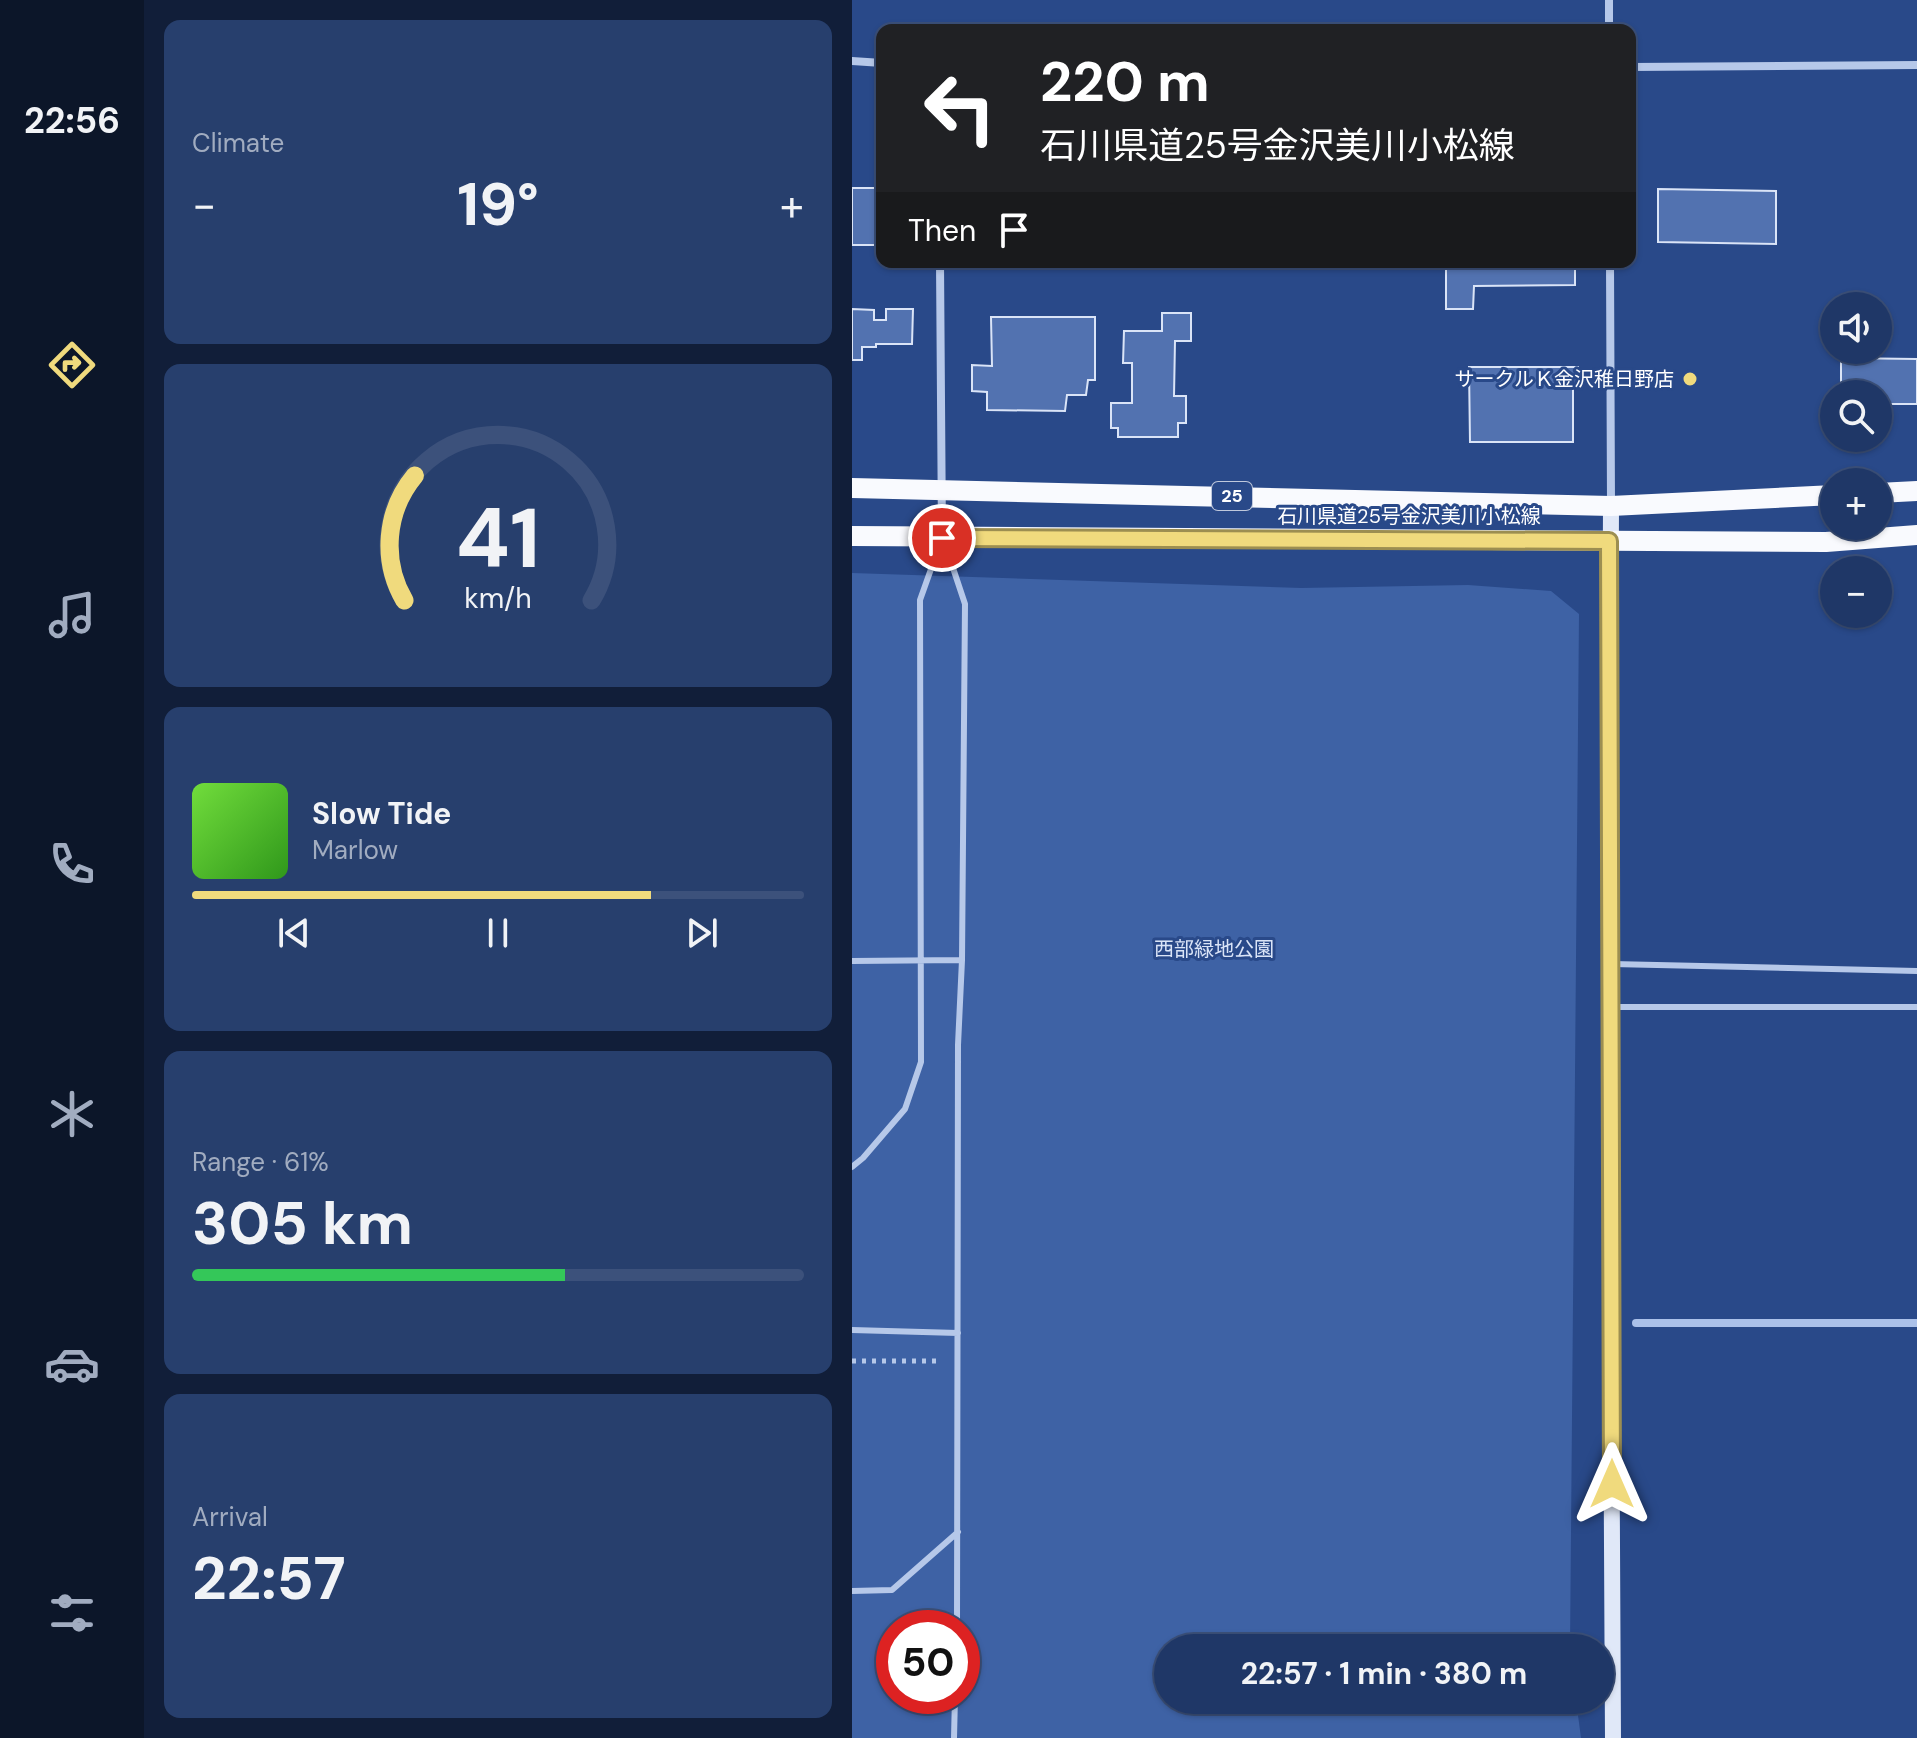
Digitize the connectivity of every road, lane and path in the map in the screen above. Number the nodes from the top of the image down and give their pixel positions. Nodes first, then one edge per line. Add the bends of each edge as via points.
1 (1609, 0) edge
2 (1609, 24) edge
3 (852, 61) edge
4 (876, 63) edge
5 (1917, 65) edge
6 (1636, 67) edge
7 (940, 268) edge
8 (1610, 268) edge
9 (852, 488) edge
10 (944, 488) junction
11 (1917, 491) edge
12 (1892, 492) edge
13 (1820, 496) edge
14 (1611, 506) junction
15 (1917, 535) edge
16 (852, 536) edge
17 (942, 538) junction
18 (1609, 541) junction
19 (962, 960) junction
20 (852, 961) edge
21 (921, 961) junction
22 (1609, 964) junction
23 (1917, 971) edge
24 (1610, 1007) junction
25 (1917, 1007) edge
26 (852, 1167) edge
27 (852, 1330) edge
28 (958, 1333) junction
29 (852, 1361) edge
30 (958, 1362) junction
31 (958, 1532) junction
32 (852, 1591) edge
33 (957, 1610) edge
34 (955, 1714) edge
35 (954, 1738) edge
36 (1613, 1738) edge

1 - 2 street
3 - 4 street
5 - 6 street
7 - 10 street
8 - 14 street
9 - 10 main road, 石川県道25号金沢美川小松線 / 25
10 - 14 main road, 石川県道25号金沢美川小松線 / 25
10 - 17 street
11 - 12 main road
13 - 14 main road, 石川県道25号金沢美川小松線 / 25
14 - 18 main road
15 - 18 main road, 石川県道25号金沢美川小松線 / 25 via 1826,542
16 - 17 main road, 石川県道25号金沢美川小松線 / 25
17 - 18 main road, 石川県道25号金沢美川小松線 / 25
17 - 19 lane via 965,604
17 - 21 lane via 920,600
18 - 22 main road
19 - 21 lane
19 - 28 lane
20 - 21 lane
21 - 26 lane via 921,1062 905,1109
22 - 23 lane
22 - 24 main road
24 - 25 lane
24 - 36 main road
27 - 28 lane
28 - 30 lane
29 - 30 path
30 - 31 lane
31 - 32 lane via 892,1590
31 - 33 lane
34 - 35 lane

